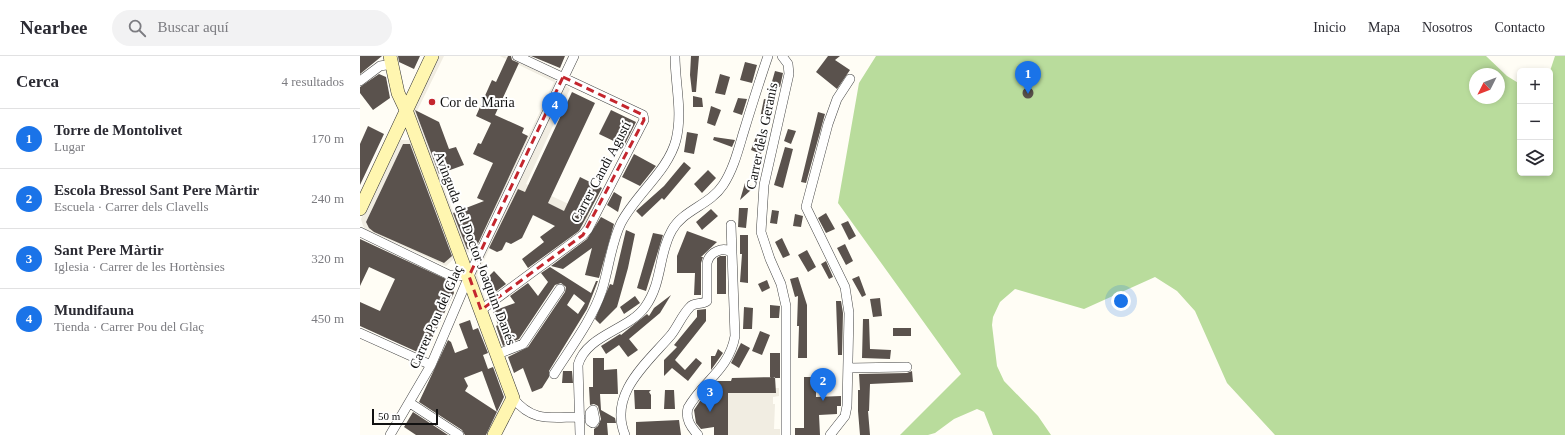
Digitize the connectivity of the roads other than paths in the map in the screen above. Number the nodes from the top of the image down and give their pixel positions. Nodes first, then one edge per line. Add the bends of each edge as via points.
1 (432, 56) edge
2 (517, 56) edge
3 (574, 56) edge
4 (675, 56) edge
5 (768, 56) edge
6 (782, 56) edge
7 (391, 60) edge
8 (563, 77) junction
9 (850, 79) dead end
10 (360, 81) edge
11 (406, 110) junction
12 (360, 209) edge
13 (732, 225) dead end
14 (360, 232) edge
15 (732, 252) junction
16 (469, 276) junction
17 (560, 289) dead end
18 (481, 310) junction
19 (360, 334) edge
20 (498, 354) junction
21 (564, 358) junction
22 (431, 365) junction
23 (578, 365) junction
24 (907, 367) dead end
25 (848, 368) junction
26 (554, 374) dead end
27 (513, 398) junction
28 (410, 403) junction
29 (580, 417) junction
30 (693, 431) edge
31 (390, 435) edge
32 (459, 435) edge
33 (494, 435) edge
34 (580, 435) edge
35 (625, 435) edge
36 (698, 435) edge
37 (786, 435) edge
38 (830, 435) edge

1 - 11 street
2 - 8 street
3 - 8 street, Carrer Pou del Glaç
4 - 21 street via 679,117 673,149 668,160 634,202 621,224 600,295
5 - 23 street, Carrer dels Geranis via 727,179 713,197 674,226 666,243 657,282 644,308 592,345 579,359
6 - 37 street, Carrer dels Geranis via 788,64 790,74 764,185 761,232 781,284 786,306
7 - 10 street
7 - 11 street, Avinguda del Doctor Joaquim Danés via 398,93
8 - 16 street, Carrer Pou del Glaç
8 - 18 street, Carrer Candi Agustí via 643,116 644,120 583,235
9 - 25 street via 837,99 828,124 806,207 845,287 849,313
11 - 12 street
11 - 16 street, Avinguda del Doctor Joaquim Danés
13 - 15 street
14 - 16 street via 449,275
15 - 30 street via 734,339 725,361 688,408 687,417
15 - 35 street via 721,249 707,261 706,301 689,307 676,328 636,373 620,411
16 - 18 street, Avinguda del Doctor Joaquim Danés
16 - 22 street, Carrer Pou del Glaç
17 - 20 street via 523,344
18 - 20 street, Avinguda del Doctor Joaquim Danés
19 - 22 street
20 - 27 street, Avinguda del Doctor Joaquim Danés
21 - 23 street
21 - 26 street
22 - 28 street, Carrer Pou del Glaç
23 - 29 street
24 - 25 street
25 - 38 street via 845,416
27 - 29 street via 523,410 539,417
27 - 33 street
28 - 31 street, Carrer Pou del Glaç
28 - 32 street
29 - 34 street
30 - 36 street

